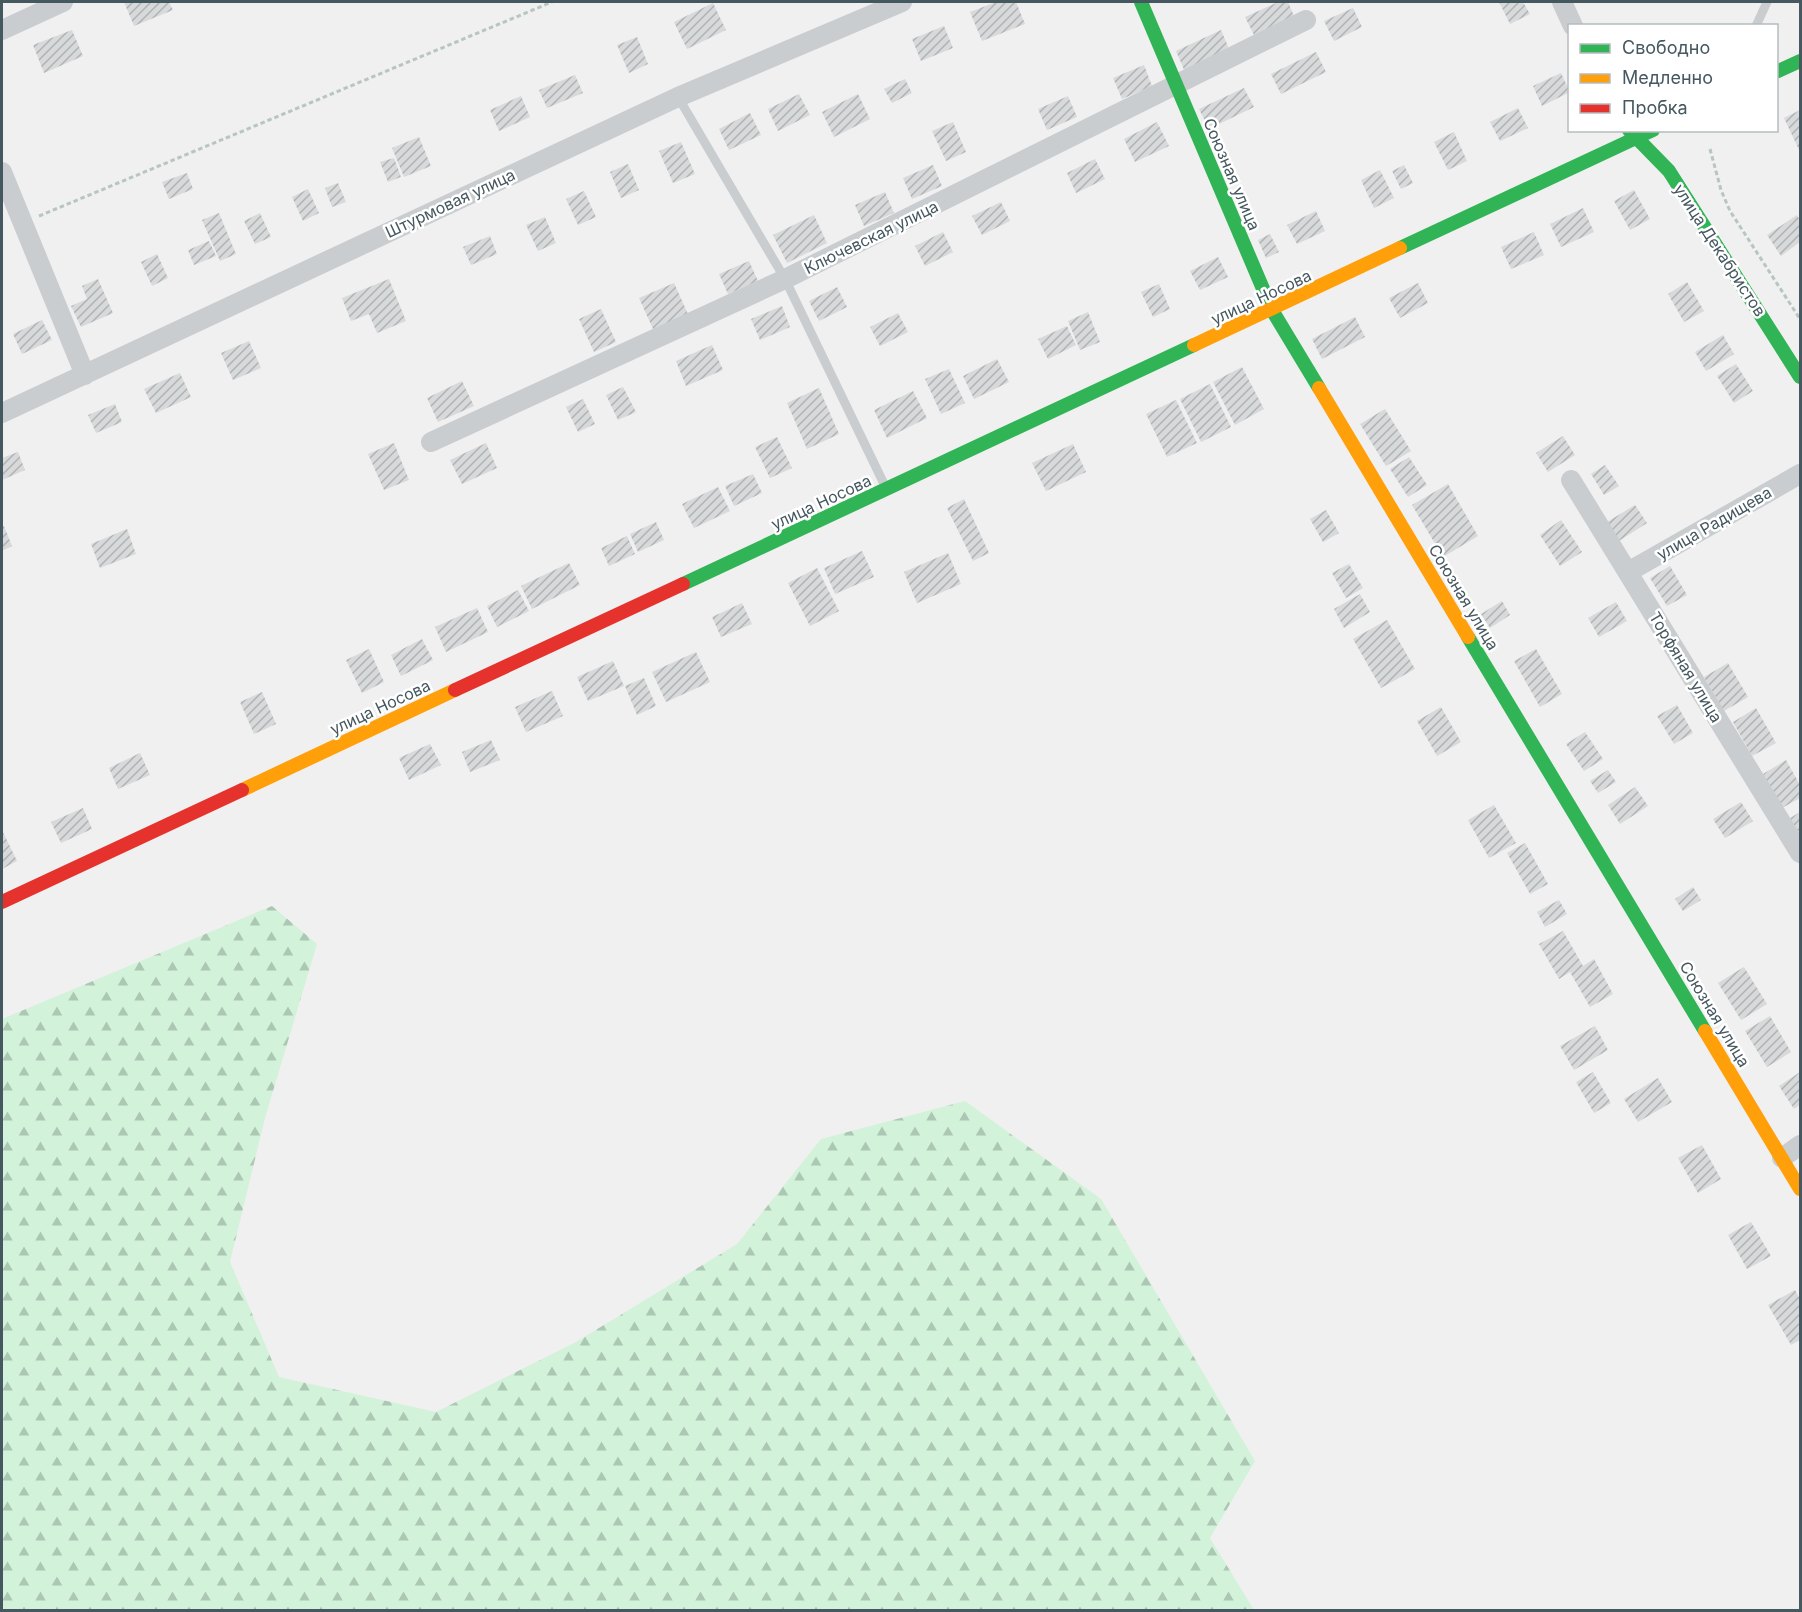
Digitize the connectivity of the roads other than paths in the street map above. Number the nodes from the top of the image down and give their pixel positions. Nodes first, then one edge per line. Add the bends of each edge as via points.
1 (63, 2) edge
2 (902, 2) edge
3 (1141, 2) edge
4 (1562, 2) edge
5 (1767, 2) edge
6 (1306, 21) dead end
7 (1572, 24) edge
8 (1757, 24) edge
9 (2, 30) edge
10 (1800, 61) edge
11 (1778, 71) edge
12 (1176, 87) junction
13 (678, 97) junction
14 (1632, 135) edge
15 (2, 172) edge
16 (784, 279) junction
17 (1272, 310) junction
18 (85, 375) junction
19 (1800, 377) edge
20 (2, 413) edge
21 (431, 442) dead end
22 (1800, 474) edge
23 (1571, 480) dead end
24 (886, 489) junction
25 (1628, 572) junction
26 (1800, 854) edge
27 (2, 902) edge
28 (1800, 1145) edge
29 (1782, 1158) junction
30 (1800, 1189) edge

1 - 9 street
2 - 13 street, Штурмовая улица
3 - 12 street, Союзная улица
4 - 7 street
5 - 8 lane
6 - 12 street, Ключевская улица
10 - 11 street
12 - 16 street, Ключевская улица
12 - 17 street, Союзная улица
13 - 16 lane
13 - 18 street, Штурмовая улица
14 - 17 street, улица Носова
14 - 19 street, улица Декабристов via 1669,171
15 - 18 street
16 - 21 street, Ключевская улица
16 - 24 lane
17 - 24 street, улица Носова
17 - 29 street, Союзная улица
18 - 20 street, Штурмовая улица
22 - 25 street, улица Радищева
23 - 25 street, Торфяная улица
24 - 27 street, улица Носова
25 - 26 street, Торфяная улица
28 - 29 street
29 - 30 street, Союзная улица

